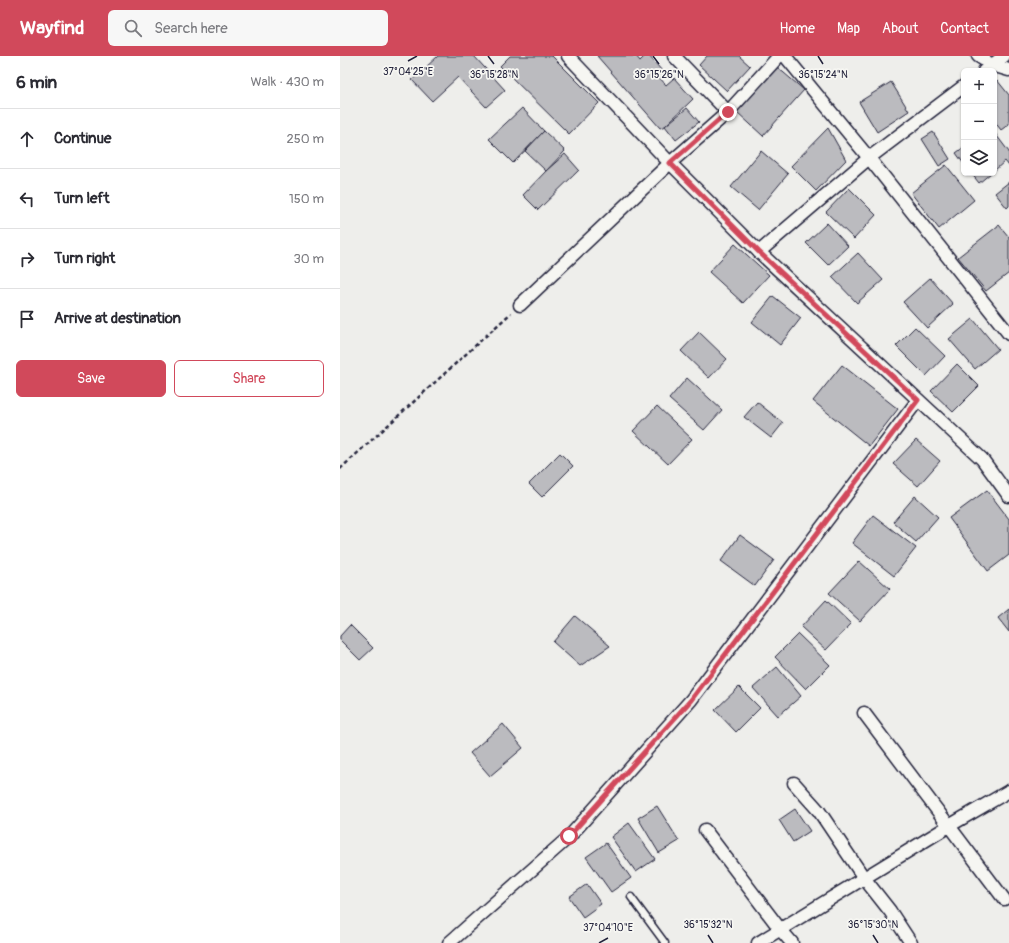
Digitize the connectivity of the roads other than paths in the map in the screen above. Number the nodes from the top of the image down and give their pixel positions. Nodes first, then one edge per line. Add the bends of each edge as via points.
1 (568, 56) edge
2 (674, 56) edge
3 (779, 56) edge
4 (785, 56) edge
5 (978, 56) edge
6 (1004, 56) edge
7 (988, 68) edge
8 (997, 69) edge
9 (1009, 70) edge
10 (961, 88) edge
11 (728, 112) junction
12 (869, 158) junction
13 (670, 163) junction
14 (759, 252) junction
15 (520, 305) road end
16 (1009, 334) edge
17 (918, 400) junction
18 (1009, 496) edge
19 (864, 713) dead end
20 (794, 783) dead end
21 (1009, 791) edge
22 (949, 826) junction
23 (705, 830) dead end
24 (864, 878) junction
25 (631, 897) dead end
26 (1004, 899) dead end
27 (780, 929) junction
28 (449, 943) edge
29 (665, 943) edge
30 (758, 943) edge
31 (792, 943) edge
32 (911, 943) edge

1 - 13 street
2 - 11 street
3 - 11 street
4 - 12 street
5 - 7 street
6 - 7 street
8 - 9 street
10 - 12 street
11 - 13 street
12 - 14 street
12 - 16 street
13 - 14 street
13 - 15 street
14 - 17 street
17 - 18 street via 982,459
17 - 28 street via 691,700 569,836
19 - 22 street
20 - 24 street via 819,811
21 - 22 street
22 - 24 street
22 - 26 street
23 - 27 street
24 - 27 street
24 - 32 street
25 - 29 lane
27 - 30 street
27 - 31 street

